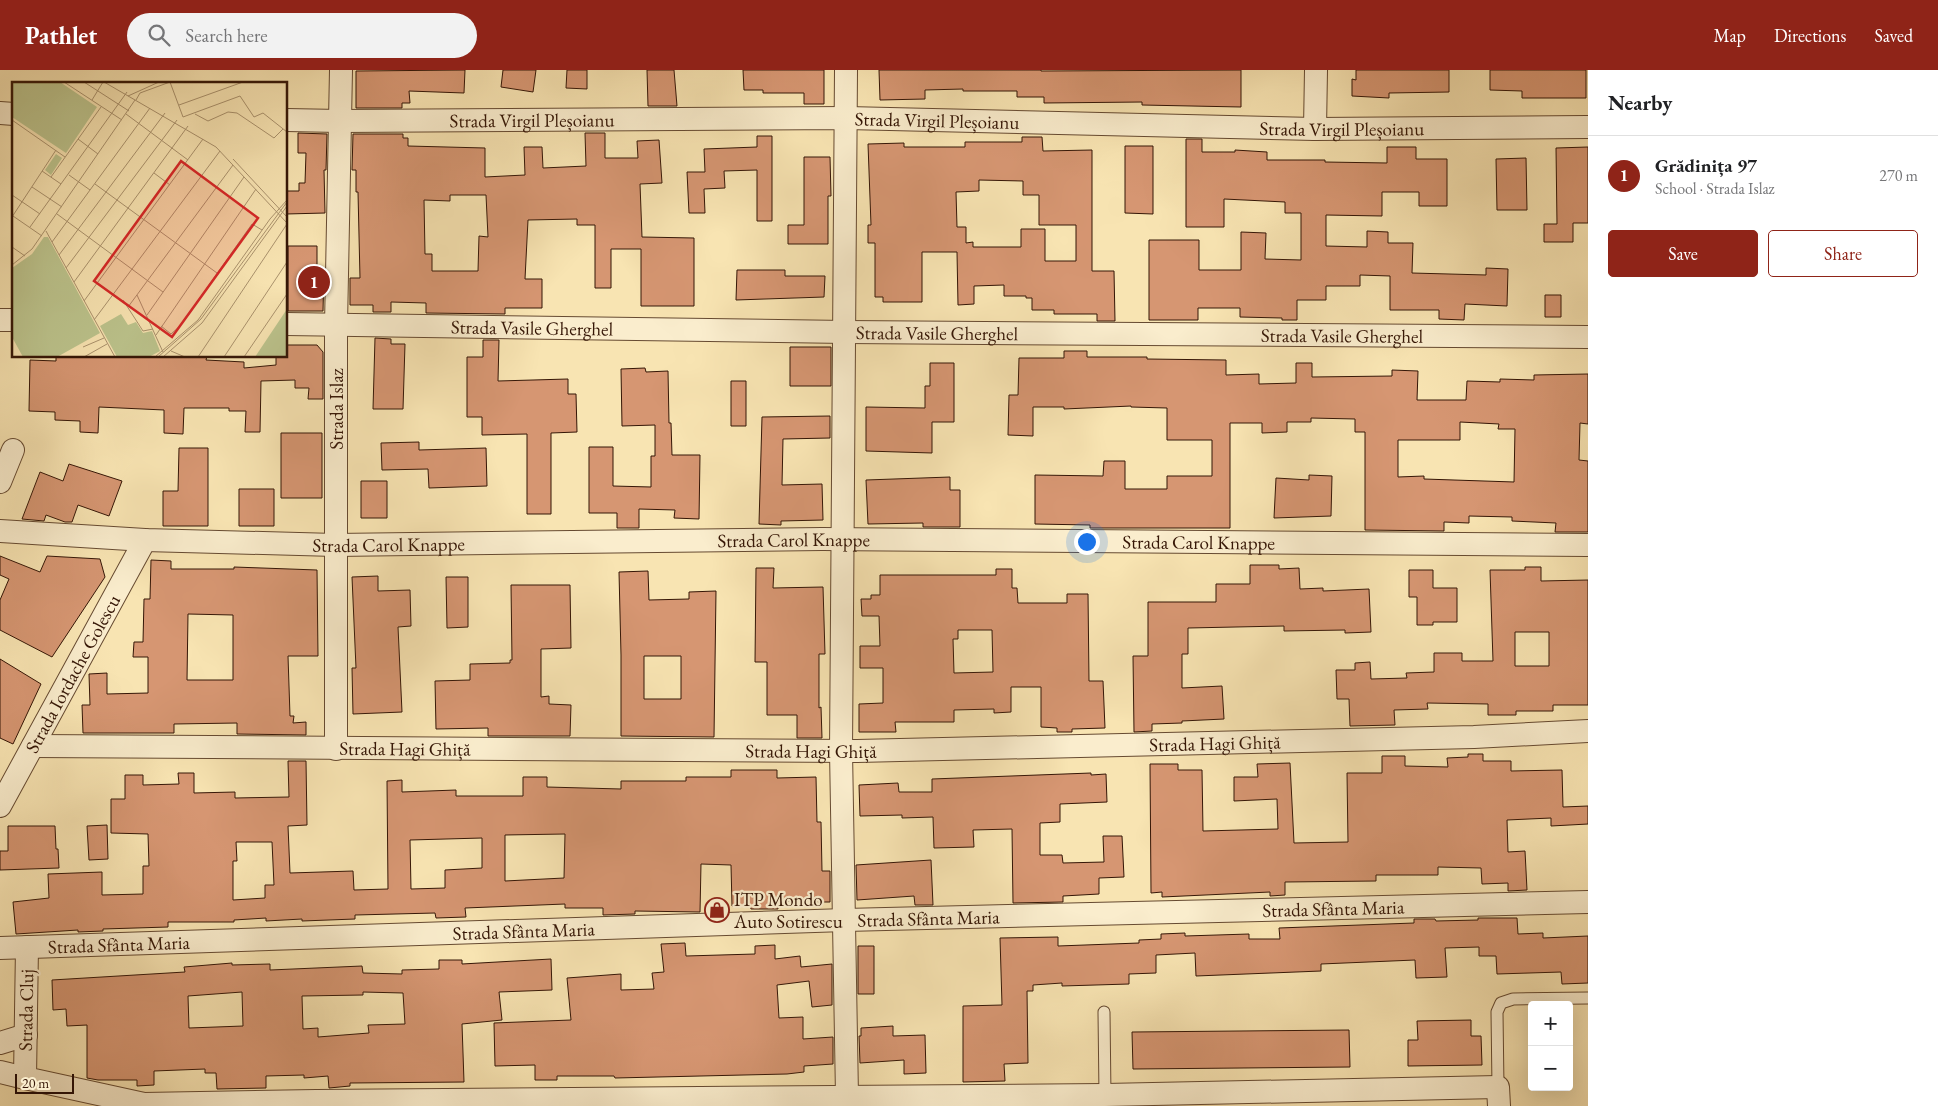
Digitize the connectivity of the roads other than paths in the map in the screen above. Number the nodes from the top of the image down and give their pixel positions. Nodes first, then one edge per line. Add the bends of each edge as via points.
1 (341, 70) edge
2 (846, 70) edge
3 (1316, 70) edge
4 (847, 118) junction
5 (288, 120) edge
6 (340, 121) junction
7 (1588, 127) edge
8 (1315, 129) junction
9 (288, 324) edge
10 (336, 325) junction
11 (846, 332) junction
12 (1588, 337) edge
13 (13, 450) dead end
14 (0, 482) edge
15 (0, 531) edge
16 (843, 539) junction
17 (145, 540) junction
18 (335, 545) junction
19 (1588, 545) edge
20 (1588, 731) edge
21 (33, 746) junction
22 (336, 749) junction
23 (841, 751) junction
24 (0, 806) edge
25 (1588, 902) edge
26 (845, 920) junction
27 (27, 947) junction
28 (0, 948) edge
29 (1588, 998) edge
30 (1104, 1012) dead end
31 (26, 1035) junction
32 (0, 1043) edge
33 (0, 1072) edge
34 (25, 1078) junction
35 (846, 1096) junction
36 (1499, 1096) edge
37 (1105, 1101) edge

1 - 6 street, Strada Islaz
2 - 4 street
3 - 8 street
4 - 6 street, Strada Virgil Pleșoianu
4 - 8 street, Strada Virgil Pleșoianu
4 - 11 street
5 - 6 street, Strada Virgil Pleșoianu
6 - 10 street, Strada Islaz
7 - 8 street, Strada Virgil Pleșoianu
9 - 10 street, Strada Vasile Gherghel
10 - 11 street, Strada Vasile Gherghel
10 - 18 street, Strada Islaz
11 - 12 street, Strada Vasile Gherghel
11 - 16 street
13 - 14 street
15 - 17 street, Strada Carol Knappe
16 - 18 street, Strada Carol Knappe
16 - 19 street, Strada Carol Knappe
16 - 23 street
17 - 18 street, Strada Carol Knappe
17 - 21 street, Strada Iordache Golescu
18 - 22 street, Strada Islaz
20 - 23 street, Strada Hagi Ghiță via 1474,737
21 - 22 street, Strada Hagi Ghiță
21 - 24 street, Strada Iordache Golescu
22 - 23 street, Strada Hagi Ghiță
23 - 26 street
25 - 26 street, Strada Sfânta Maria
26 - 27 street, Strada Sfânta Maria
26 - 35 street
27 - 28 street, Strada Sfânta Maria
27 - 31 street, Strada Cluj
29 - 36 lane via 1513,999 1500,1003 1497,1012
30 - 37 lane
31 - 32 street
31 - 34 street, Strada Cluj
33 - 34 street
34 - 35 street, Strada Cluj via 144,1104
35 - 37 street, Strada Cluj
36 - 37 street, Strada Cluj

